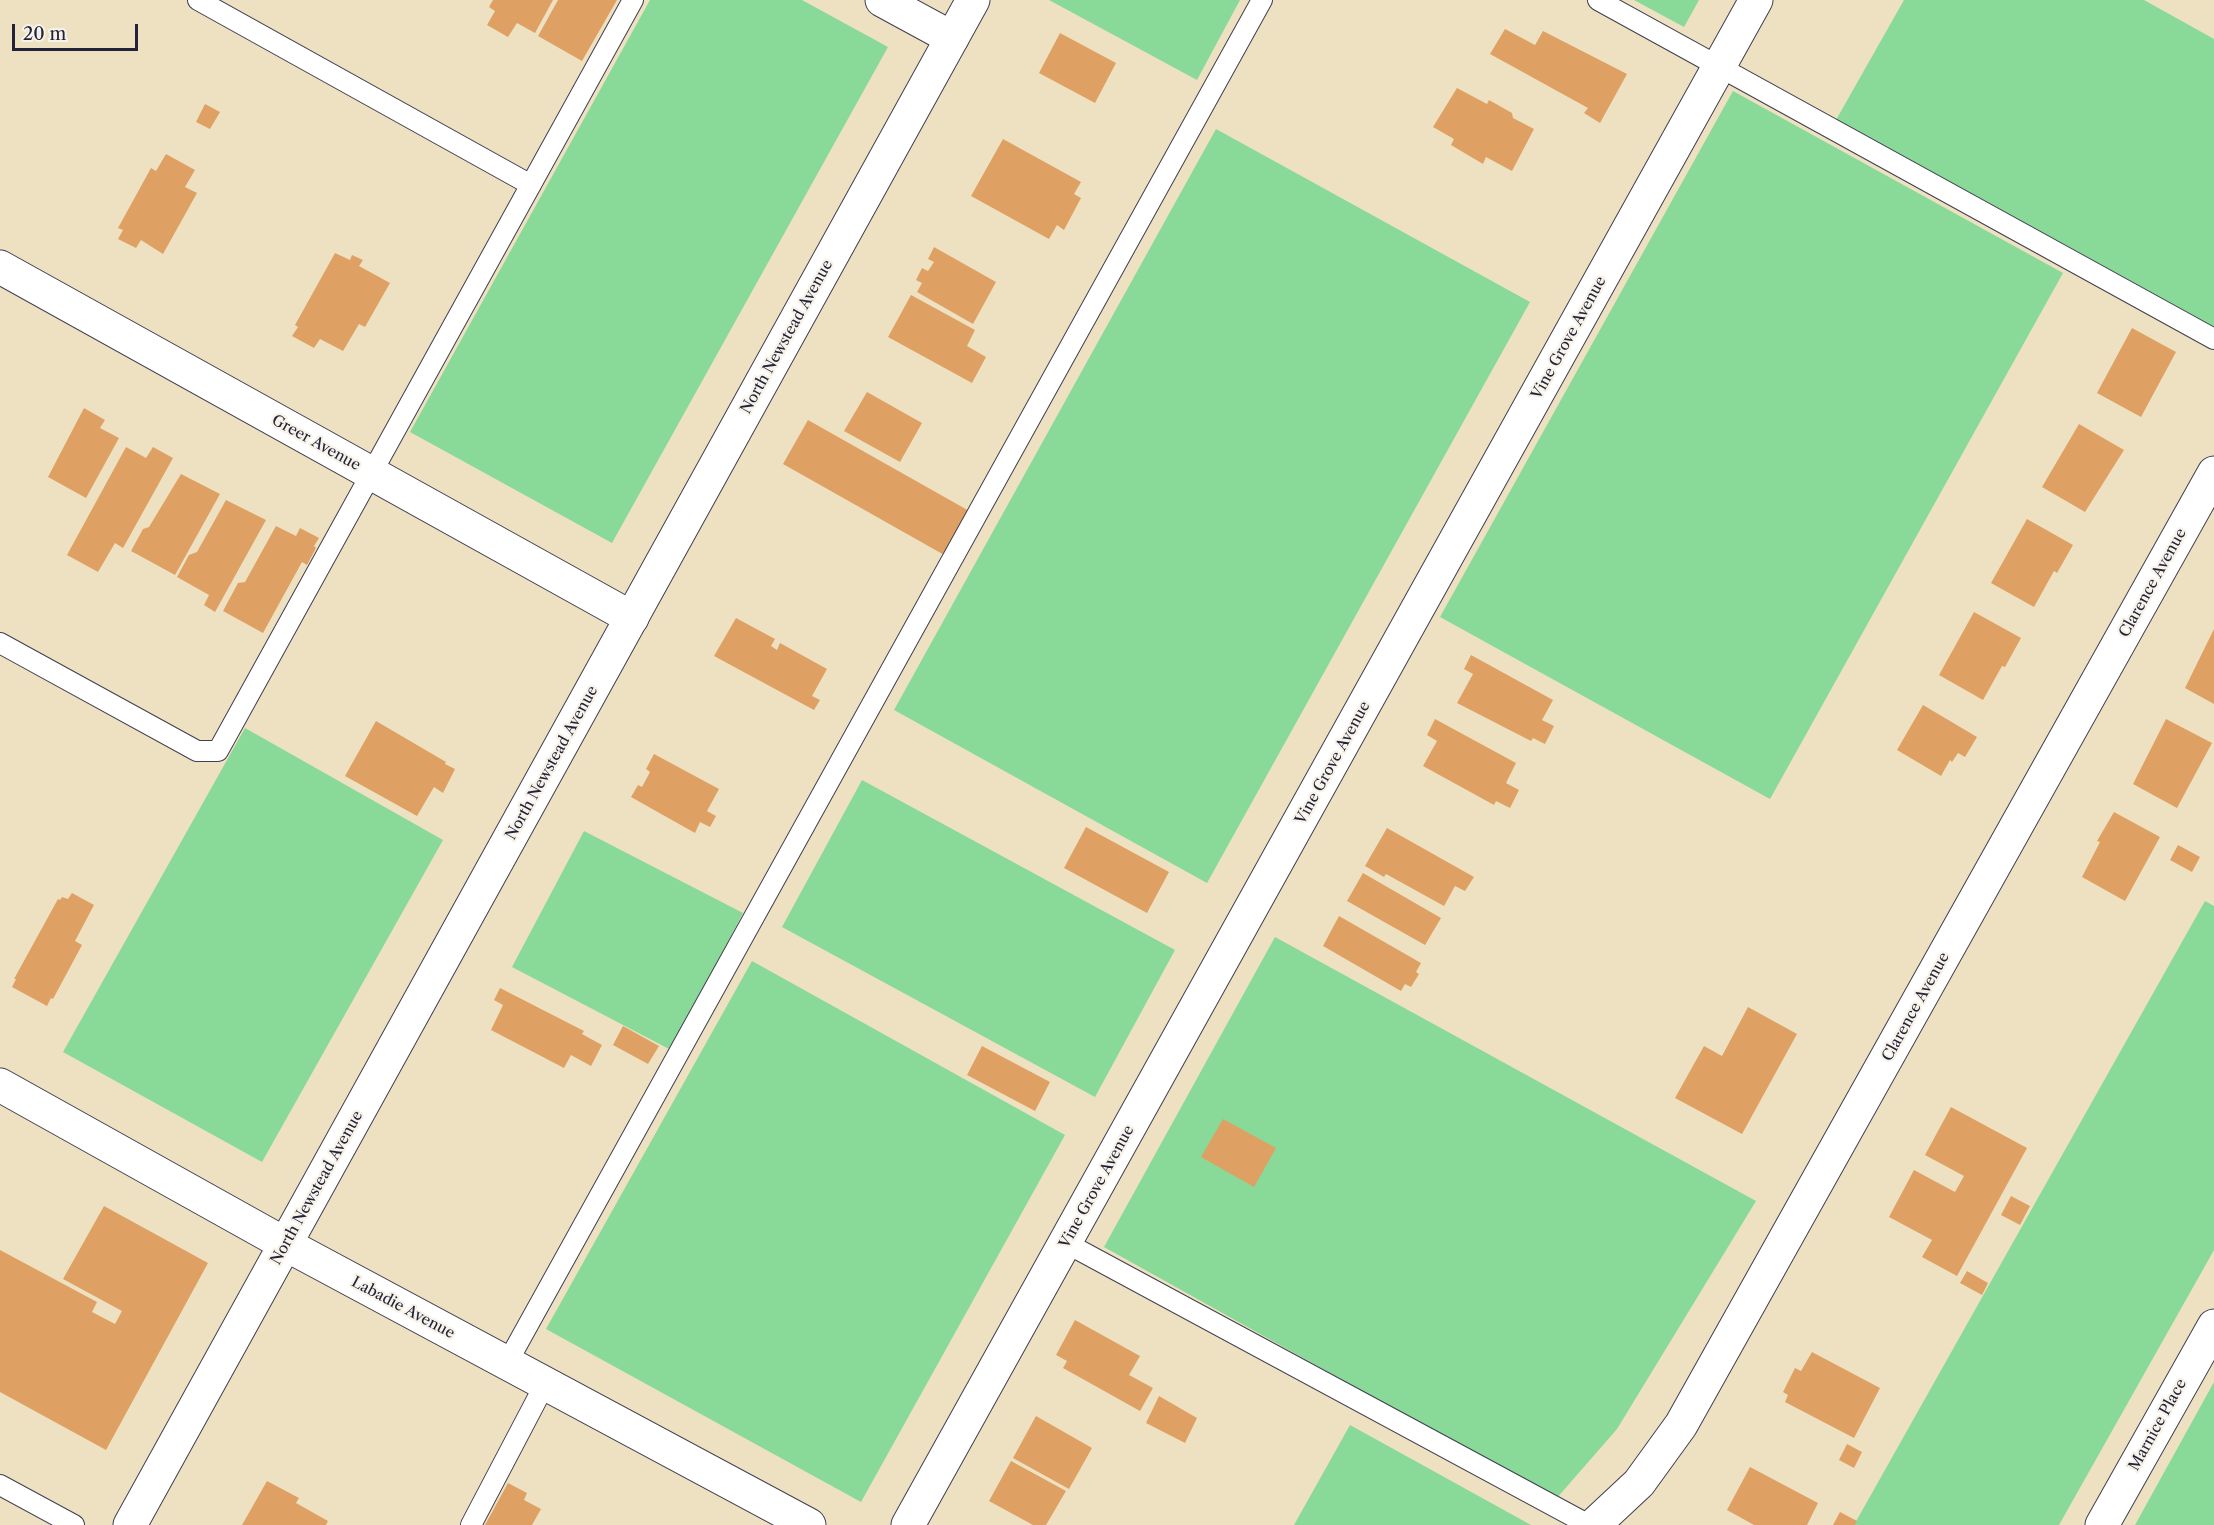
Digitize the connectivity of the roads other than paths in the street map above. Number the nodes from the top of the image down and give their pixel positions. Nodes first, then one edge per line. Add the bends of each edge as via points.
1 (198, 0) edge
2 (633, 0) edge
3 (882, 0) edge
4 (974, 0) edge
5 (1262, 0) edge
6 (1598, 0) edge
7 (1756, 0) edge
8 (952, 38) junction
9 (1719, 66) junction
10 (531, 185) junction
11 (0, 267) edge
12 (2214, 339) edge
13 (2214, 473) edge
14 (371, 474) junction
15 (632, 618) junction
16 (0, 643) edge
17 (0, 1085) edge
18 (1066, 1243) junction
19 (285, 1244) junction
20 (2214, 1326) edge
21 (507, 1363) junction
22 (545, 1384) junction
23 (0, 1485) edge
24 (74, 1525) edge
25 (130, 1525) edge
26 (471, 1525) edge
27 (810, 1525) edge
28 (908, 1525) edge
29 (1589, 1525) edge
30 (1594, 1525) edge
31 (2102, 1525) edge

1 - 10 lane
2 - 10 lane
3 - 8 street
4 - 8 street, North Newstead Avenue
5 - 21 lane
6 - 9 lane
7 - 9 street, Vine Grove Avenue
8 - 15 street, North Newstead Avenue
9 - 12 lane
9 - 18 street, Vine Grove Avenue
10 - 14 lane
11 - 14 street, Greer Avenue
13 - 30 street, Clarence Avenue via 1681,1425 1639,1483
14 - 15 street, Greer Avenue
14 - 16 lane via 218,751 197,751
15 - 19 street, North Newstead Avenue
17 - 19 street, Labadie Avenue
18 - 28 street, Vine Grove Avenue
18 - 29 lane
19 - 21 street, Labadie Avenue
19 - 25 street, North Newstead Avenue
20 - 31 street, Marnice Place
21 - 22 street, Labadie Avenue
22 - 26 lane
22 - 27 street, Labadie Avenue
23 - 24 lane

